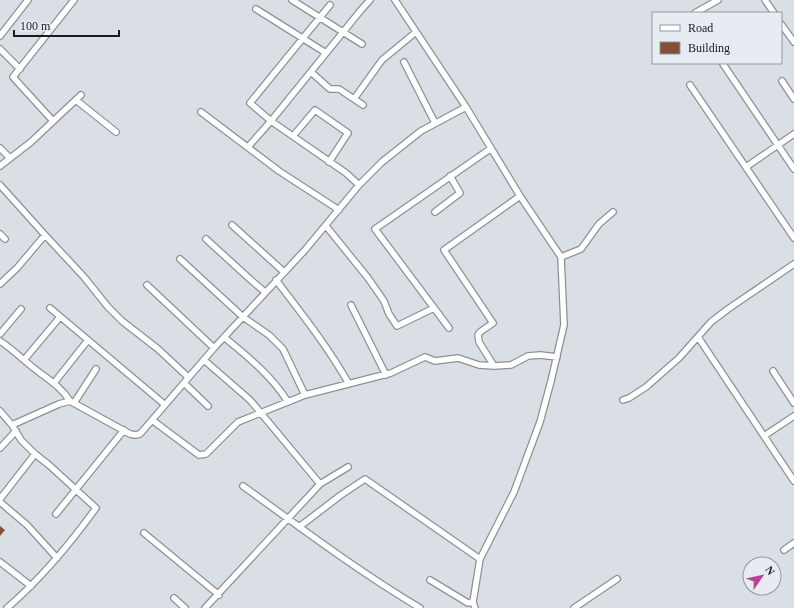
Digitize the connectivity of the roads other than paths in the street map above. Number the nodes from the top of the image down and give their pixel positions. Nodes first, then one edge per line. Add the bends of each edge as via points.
1 (28, 0) edge
2 (74, 0) edge
3 (370, 0) edge
4 (395, 0) edge
5 (718, 0) edge
6 (764, 0) edge
7 (295, 1) edge
8 (330, 5) dead end
9 (256, 9) dead end
10 (698, 12) edge
11 (773, 12) edge
12 (320, 18) junction
13 (782, 25) edge
14 (416, 32) junction
15 (343, 33) junction
16 (0, 36) edge
17 (303, 38) junction
18 (794, 42) edge
19 (362, 44) dead end
20 (0, 49) edge
21 (326, 53) junction
22 (404, 62) dead end
23 (723, 64) dead end
24 (20, 69) junction
25 (311, 72) junction
26 (782, 81) dead end
27 (690, 85) dead end
28 (81, 95) dead end
29 (354, 99) junction
30 (794, 99) edge
31 (76, 100) junction
32 (363, 105) dead end
33 (466, 107) junction
34 (201, 112) dead end
35 (53, 121) junction
36 (271, 121) junction
37 (435, 123) junction
38 (116, 132) dead end
39 (794, 134) edge
40 (294, 136) junction
41 (778, 145) junction
42 (248, 147) junction
43 (0, 148) edge
44 (490, 149) junction
45 (10, 158) junction
46 (329, 162) junction
47 (0, 166) edge
48 (746, 167) junction
49 (794, 169) edge
50 (450, 176) junction
51 (0, 185) edge
52 (359, 185) junction
53 (520, 196) junction
54 (339, 210) junction
55 (435, 212) dead end
56 (613, 212) dead end
57 (232, 225) dead end
58 (326, 226) junction
59 (0, 234) edge
60 (45, 235) junction
61 (206, 238) dead end
62 (794, 238) edge
63 (5, 239) dead end
64 (561, 257) junction
65 (180, 259) dead end
66 (794, 264) edge
67 (284, 272) junction
68 (276, 280) junction
69 (0, 284) edge
70 (147, 285) dead end
71 (265, 292) junction
72 (351, 305) dead end
73 (50, 308) dead end
74 (434, 308) junction
75 (21, 309) dead end
76 (60, 317) junction
77 (243, 317) junction
78 (448, 328) dead end
79 (0, 334) edge
80 (698, 337) junction
81 (224, 338) junction
82 (88, 340) junction
83 (0, 341) edge
84 (214, 348) junction
85 (557, 357) junction
86 (24, 360) junction
87 (204, 360) junction
88 (494, 366) junction
89 (96, 370) dead end
90 (773, 372) dead end
91 (386, 375) junction
92 (188, 377) junction
93 (54, 383) junction
94 (184, 383) junction
95 (349, 384) junction
96 (305, 395) junction
97 (623, 400) dead end
98 (72, 402) junction
99 (288, 402) junction
100 (794, 403) edge
101 (164, 404) junction
102 (208, 406) dead end
103 (0, 411) edge
104 (260, 413) junction
105 (794, 416) edge
106 (152, 420) junction
107 (12, 425) junction
108 (124, 430) junction
109 (16, 431) junction
110 (764, 436) junction
111 (0, 448) edge
112 (35, 454) junction
113 (348, 467) dead end
114 (794, 481) edge
115 (320, 484) junction
116 (243, 486) dead end
117 (76, 490) junction
118 (0, 501) edge
119 (56, 514) dead end
120 (288, 518) junction
121 (298, 526) junction
122 (144, 532) dead end
123 (794, 543) edge
124 (784, 550) dead end
125 (57, 558) junction
126 (480, 559) junction
127 (0, 562) edge
128 (617, 579) dead end
129 (430, 580) dead end
130 (31, 586) junction
131 (219, 595) junction
132 (174, 598) dead end
133 (474, 605) edge
134 (7, 608) edge
135 (185, 608) edge
136 (205, 608) edge
137 (420, 608) edge
138 (574, 608) edge

1 - 16 street
2 - 24 street
3 - 15 street
4 - 14 street
5 - 10 street
6 - 11 street
7 - 12 street
8 - 12 street
9 - 17 street
12 - 15 street
12 - 17 street
13 - 18 street
14 - 29 street via 382,60
14 - 33 street
15 - 19 street
15 - 21 street
17 - 21 street
17 - 36 street via 250,103
20 - 24 street
21 - 25 street
22 - 37 street
23 - 41 street
24 - 35 street via 13,77
25 - 29 street via 330,89 339,89
25 - 36 street
26 - 30 street
27 - 48 street
28 - 31 street
29 - 32 street
31 - 35 street
31 - 38 street
33 - 37 street
33 - 44 street
34 - 42 street
35 - 45 street
36 - 40 street
36 - 42 street
37 - 52 street via 382,162
39 - 41 street
40 - 46 street
40 - 46 street via 315,110 348,133
41 - 48 street
41 - 49 street
42 - 54 street via 279,171
43 - 45 street
44 - 50 street
44 - 53 street
45 - 47 street
46 - 52 street
48 - 62 street
50 - 55 street via 460,193
50 - 74 street via 375,229
51 - 60 street
52 - 54 street
53 - 64 street
53 - 88 street via 444,250 493,323 478,335 479,342
54 - 58 street
56 - 64 street via 599,224 581,249
57 - 67 street
58 - 67 street
58 - 74 street via 368,278 397,326
59 - 63 street
60 - 69 street
60 - 92 street via 108,307
61 - 71 street
64 - 85 street via 564,325
65 - 77 street
66 - 80 street via 728,309 711,322
67 - 68 street
68 - 71 street
68 - 95 street
70 - 84 street
71 - 77 street
72 - 91 street
73 - 76 street
74 - 78 street
75 - 79 street
76 - 82 street
76 - 86 street
77 - 81 street
77 - 96 street via 283,348
80 - 97 street via 646,387
80 - 110 street
81 - 84 street
81 - 99 street via 270,377
82 - 93 street
82 - 101 street
83 - 86 street
84 - 87 street
85 - 88 street via 528,356 511,365
85 - 126 street via 540,422 514,492
86 - 93 street
87 - 92 street
87 - 104 street via 250,400
88 - 91 street via 478,365 458,358 435,361 425,357
89 - 98 street
90 - 100 street
91 - 95 street
92 - 94 street
93 - 98 street
94 - 101 street
94 - 102 street
95 - 96 street
96 - 99 street
98 - 107 street via 59,404
98 - 108 street
99 - 104 street
101 - 106 street
103 - 107 street
104 - 106 street via 238,422 203,456
104 - 115 street
105 - 110 street
106 - 108 street via 140,434 135,435
107 - 109 street
108 - 117 street
109 - 111 street
109 - 112 street
110 - 114 street
112 - 117 street
112 - 118 street
113 - 115 street
115 - 120 street
116 - 120 street
117 - 119 street
117 - 125 street via 96,508
118 - 125 street via 27,525
120 - 121 street
120 - 131 street
121 - 126 street via 365,479
121 - 137 street via 394,593
122 - 131 street
123 - 124 street
125 - 130 street
126 - 133 street
127 - 130 street
128 - 138 street
129 - 133 street
130 - 134 street
131 - 136 street
132 - 135 street

